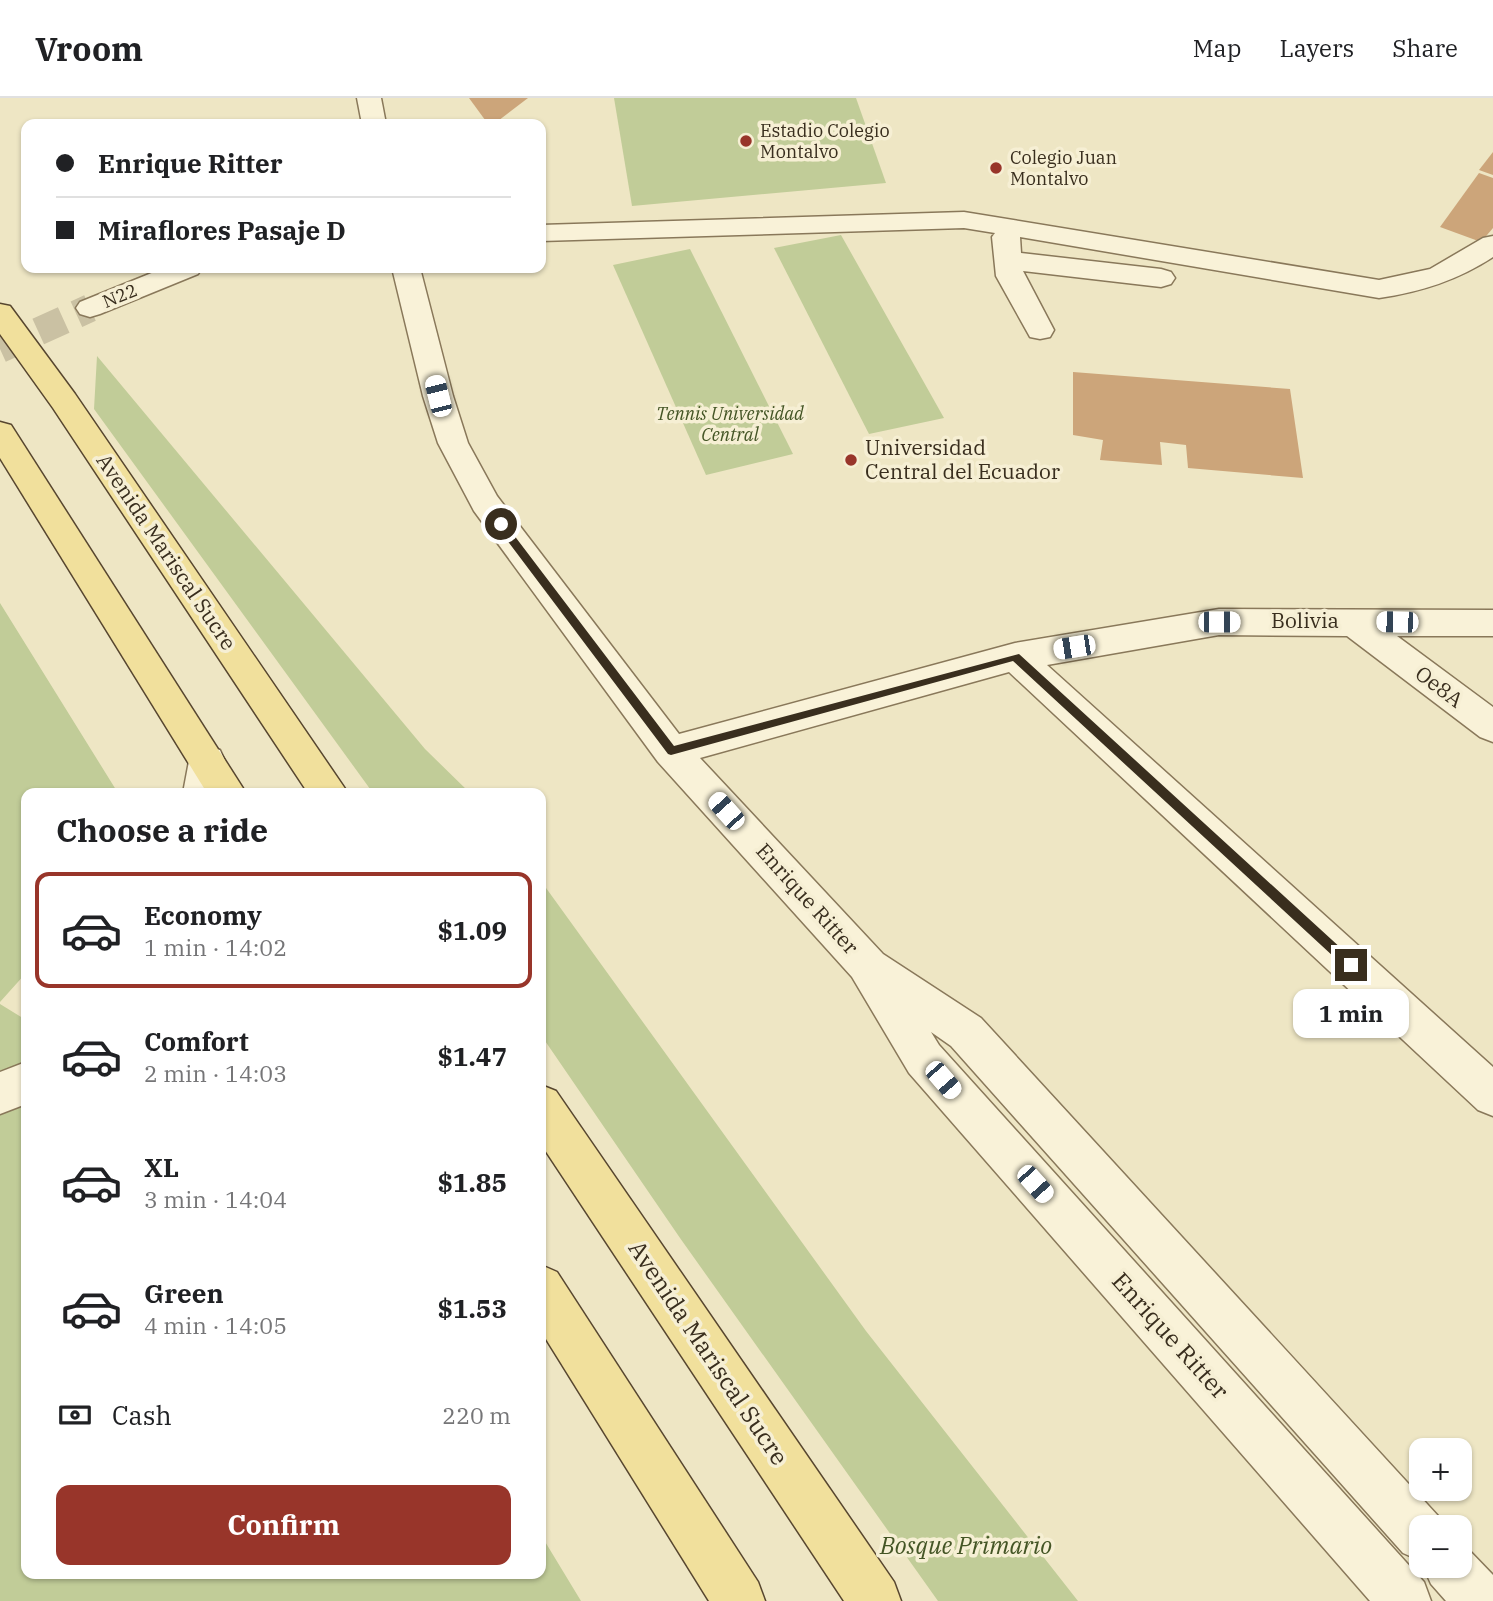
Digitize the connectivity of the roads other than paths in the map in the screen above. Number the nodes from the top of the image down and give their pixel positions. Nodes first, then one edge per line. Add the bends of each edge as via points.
1 (369, 98) edge
2 (373, 119) edge
3 (1006, 228) junction
4 (546, 233) edge
5 (1493, 244) edge
6 (1007, 260) junction
7 (176, 273) edge
8 (416, 273) edge
9 (1179, 281) dead end
10 (90, 308) tunnel mouth
11 (0, 313) edge
12 (1040, 330) dead end
13 (0, 433) edge
14 (1352, 621) junction
15 (1493, 623) edge
16 (1015, 657) junction
17 (1493, 727) edge
18 (671, 751) junction
19 (205, 777) edge
20 (220, 788) edge
21 (326, 788) edge
22 (866, 964) junction
23 (21, 1085) edge
24 (0, 1093) edge
25 (1493, 1095) edge
26 (546, 1113) edge
27 (546, 1296) edge
28 (1409, 1522) edge
29 (1460, 1578) edge
30 (739, 1601) edge
31 (875, 1601) edge
32 (1405, 1601) edge
33 (1480, 1601) edge

1 - 2 street
3 - 4 street via 964,220 901,220
3 - 5 street via 1380,289 1437,278
3 - 6 street
6 - 9 street
6 - 12 street via 1010,276
7 - 10 street, N22
8 - 18 street, Enrique Ritter via 438,396 466,472
11 - 21 main road, Avenida Mariscal Sucre
13 - 19 main road
14 - 15 street, Bolivia
14 - 16 street, Bolivia via 1219,622
14 - 17 street, Oe8A
16 - 18 street, Bolivia
16 - 25 street
18 - 22 street, Enrique Ritter
19 - 20 main road
22 - 28 street, Enrique Ritter via 966,1032
22 - 32 street, Enrique Ritter via 924,1059
23 - 24 street
26 - 31 main road, Avenida Mariscal Sucre
27 - 30 main road
29 - 33 street

